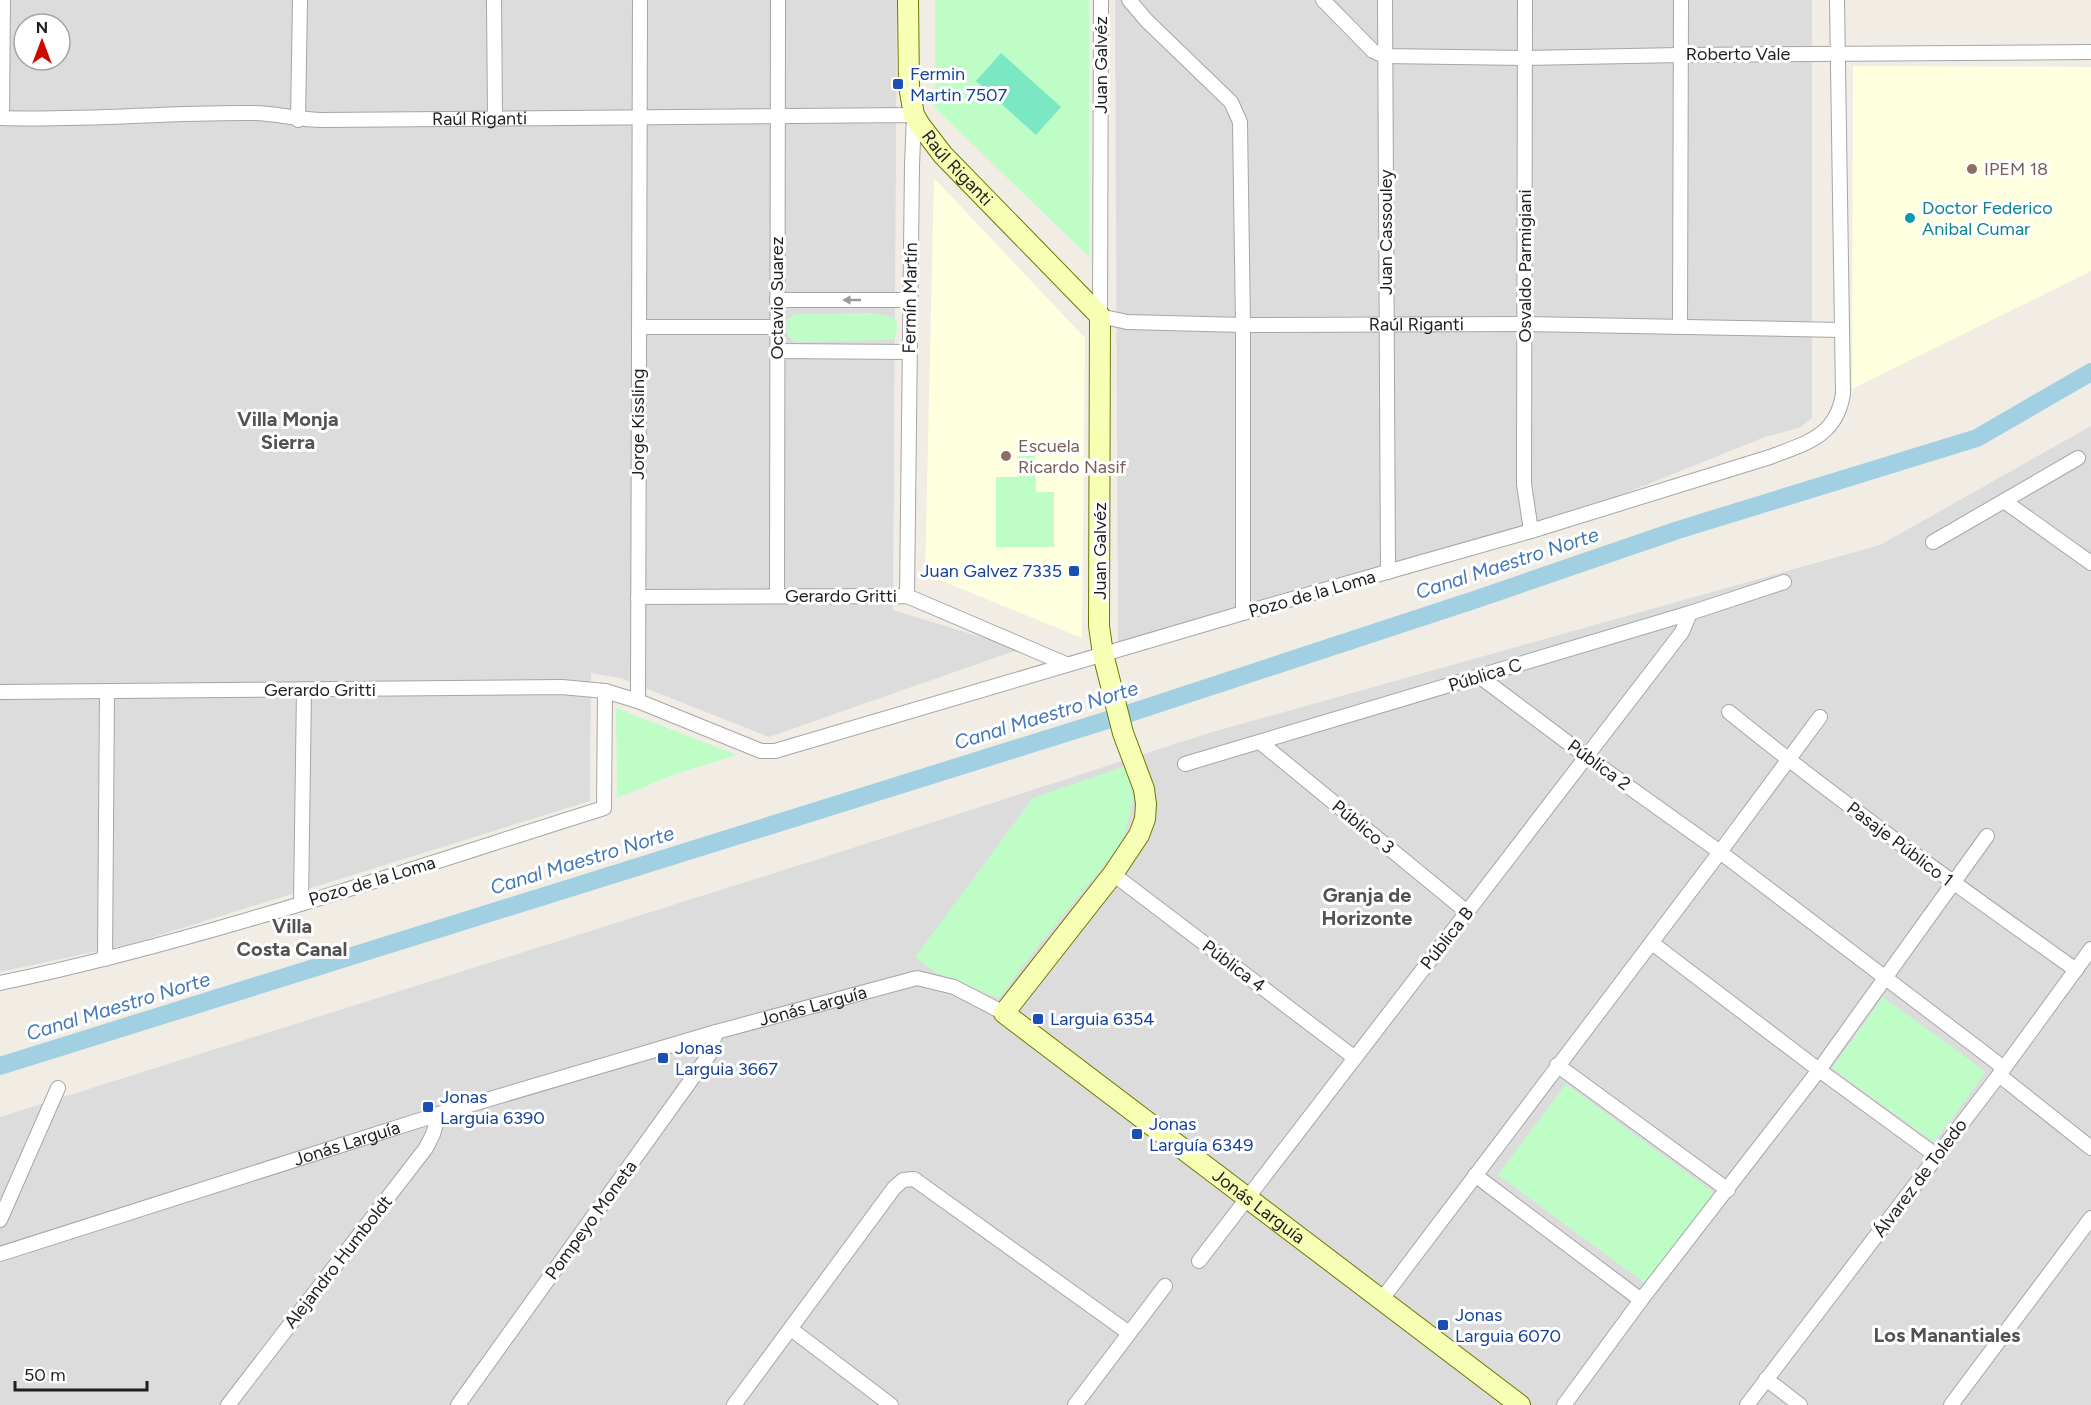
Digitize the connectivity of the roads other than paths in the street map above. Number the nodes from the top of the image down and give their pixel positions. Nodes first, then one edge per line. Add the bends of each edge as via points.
1 (3, 0) edge
2 (300, 0) edge
3 (494, 0) edge
4 (640, 0) edge
5 (778, 0) edge
6 (909, 0) edge
7 (1101, 0) edge
8 (1323, 0) edge
9 (1385, 0) edge
10 (1525, 0) edge
11 (1681, 0) edge
12 (1837, 0) edge
13 (1134, 3) edge
14 (2091, 52) edge
15 (1836, 54) junction
16 (1681, 55) junction
17 (1384, 56) junction
18 (1525, 58) junction
19 (915, 116) junction
20 (639, 117) junction
21 (778, 117) junction
22 (1, 118) edge
23 (495, 118) junction
24 (298, 120) junction
25 (777, 300) junction
26 (910, 300) junction
27 (1100, 316) junction
28 (1386, 324) junction
29 (1525, 324) junction
30 (1243, 325) junction
31 (639, 327) junction
32 (777, 327) junction
33 (1680, 327) junction
34 (1841, 330) junction
35 (777, 351) junction
36 (909, 352) junction
37 (2078, 458) dead end
38 (2004, 501) junction
39 (1531, 531) junction
40 (1933, 542) dead end
41 (2091, 563) edge
42 (1388, 572) junction
43 (1784, 582) dead end
44 (777, 596) junction
45 (908, 596) junction
46 (638, 597) junction
47 (1243, 613) junction
48 (1690, 613) junction
49 (1103, 654) junction
50 (1066, 664) junction
51 (1479, 676) junction
52 (304, 690) junction
53 (107, 691) junction
54 (605, 691) junction
55 (0, 692) edge
56 (638, 701) junction
57 (1729, 712) dead end
58 (1820, 717) dead end
59 (1260, 742) junction
60 (1587, 757) junction
61 (1787, 760) junction
62 (1185, 764) dead end
63 (1986, 836) dead end
64 (1720, 852) junction
65 (1113, 874) junction
66 (1953, 883) junction
67 (301, 903) junction
68 (1467, 912) junction
69 (1652, 943) junction
70 (2091, 949) edge
71 (105, 959) junction
72 (2076, 970) junction
73 (1883, 978) junction
74 (0, 983) edge
75 (1004, 1012) junction
76 (716, 1032) junction
77 (1355, 1058) junction
78 (1557, 1065) junction
79 (1819, 1070) junction
80 (2001, 1071) junction
81 (58, 1088) dead end
82 (439, 1114) junction
83 (2091, 1148) edge
84 (1937, 1156) junction
85 (1475, 1175) junction
86 (1728, 1190) junction
87 (1247, 1197) junction
88 (2091, 1218) edge
89 (0, 1220) edge
90 (0, 1254) edge
91 (1199, 1261) dead end
92 (1165, 1286) dead end
93 (1382, 1299) junction
94 (1641, 1300) junction
95 (791, 1329) junction
96 (1130, 1334) junction
97 (1767, 1379) junction
98 (228, 1405) edge
99 (458, 1405) edge
100 (734, 1405) edge
101 (891, 1405) edge
102 (1075, 1405) edge
103 (1520, 1405) edge
104 (1564, 1405) edge
105 (1747, 1405) edge
106 (1800, 1405) edge
107 (1951, 1405) edge

1 - 22 street
2 - 24 street
3 - 23 street
4 - 20 street, Jorge Kissling
5 - 21 street, Octavio Suarez
6 - 19 main road, Fermín Martín via 909,86
7 - 27 street, Juan Galvéz
8 - 17 street via 1373,51
9 - 17 street, Juan Cassouley
10 - 18 street, Osvaldo Parmigiani
11 - 16 street
12 - 15 street
13 - 30 street via 1237,112
14 - 15 street, Roberto Vale
15 - 16 street, Roberto Vale
15 - 34 street
16 - 18 street, Roberto Vale
16 - 33 street
17 - 18 street, Roberto Vale
17 - 28 street, Juan Cassouley
18 - 29 street, Osvaldo Parmigiani
19 - 21 street, Raúl Riganti
19 - 26 street, Fermín Martín
19 - 27 main road, Raúl Riganti via 943,155
20 - 21 street, Raúl Riganti
20 - 23 street, Raúl Riganti
20 - 31 street, Jorge Kissling
21 - 25 street, Octavio Suarez
22 - 24 street, Raúl Riganti via 256,113
23 - 24 street, Raúl Riganti
26 -> 25 street
25 - 32 street, Octavio Suarez
26 - 36 street, Fermín Martín
27 - 30 street, Raúl Riganti via 1127,322
27 - 49 main road, Juan Galvéz via 1099,626
28 - 29 street, Raúl Riganti
28 - 30 street, Raúl Riganti
28 - 42 street, Juan Cassouley
29 - 33 street, Raúl Riganti
29 - 39 street, Osvaldo Parmigiani via 1524,484
30 - 47 street
31 - 32 street
31 - 46 street, Jorge Kissling
32 - 35 street, Octavio Suarez
33 - 34 street, Raúl Riganti
34 - 39 street, Pozo de la Loma via 1843,394 1837,416 1823,434 1770,457
35 - 36 street
35 - 44 street, Octavio Suarez
36 - 45 street, Fermín Martín
37 - 38 street
38 - 40 street
38 - 41 street
39 - 42 street, Pozo de la Loma
42 - 47 street, Pozo de la Loma
43 - 48 street, Pública C
44 - 45 street, Gerardo Gritti
44 - 46 street, Gerardo Gritti
45 - 50 street, Gerardo Gritti
46 - 56 street, Jorge Kissling
47 - 49 street, Pozo de la Loma
48 - 51 street, Pública C
48 - 60 street, Pública B via 1682,632
49 - 50 street, Pozo de la Loma
49 - 65 main road, Juan Galvéz via 1146,804 1139,835
50 - 56 street, Pozo de la Loma via 775,752 761,751
51 - 59 street, Pública C
51 - 60 street, Pública 2
52 - 53 street, Gerardo Gritti
52 - 54 street, Gerardo Gritti via 562,687
52 - 67 street
53 - 55 street, Gerardo Gritti
53 - 71 street
54 - 56 street, Gerardo Gritti
54 - 67 street, Pozo de la Loma via 604,808
57 - 61 street, Pasaje Público 1
58 - 61 street
59 - 62 street, Pública C
59 - 68 street, Público 3
60 - 64 street, Pública 2
60 - 68 street, Pública B
61 - 64 street
61 - 66 street, Pasaje Público 1
63 - 66 street
64 - 69 street
64 - 73 street, Pública 2
65 - 75 main road, Juan Galvéz
65 - 77 street, Pública 4
66 - 72 street, Pasaje Público 1
66 - 73 street
67 - 71 street, Pozo de la Loma
68 - 77 street, Pública B
69 - 78 street
69 - 79 street
70 - 72 street, Álvarez de Toledo
71 - 74 street, Pozo de la Loma
72 - 80 street, Álvarez de Toledo
73 - 79 street
73 - 80 street
75 - 76 street, Jonás Larguía via 954,987 917,978
75 - 87 main road, Jonás Larguía
76 - 82 street, Jonás Larguía
76 - 99 street, Pompeyo Moneta via 709,1055
77 - 87 street, Pública B
78 - 85 street
78 - 86 street
79 - 84 street
79 - 86 street
80 - 83 street
80 - 84 street, Álvarez de Toledo
81 - 89 street
82 - 90 street, Jonás Larguía
82 - 98 street, Alejandro Humboldt via 426,1148
84 - 97 street, Álvarez de Toledo
85 - 93 street
85 - 94 street
86 - 94 street
87 - 91 street, Pública B
87 - 93 main road, Jonás Larguía
88 - 107 street
92 - 96 street
93 - 103 main road, Jonás Larguía
94 - 104 street
95 - 96 street via 894,1188 903,1180 914,1179
95 - 100 street
95 - 101 street
96 - 102 street
97 - 105 street, Álvarez de Toledo
97 - 106 street

